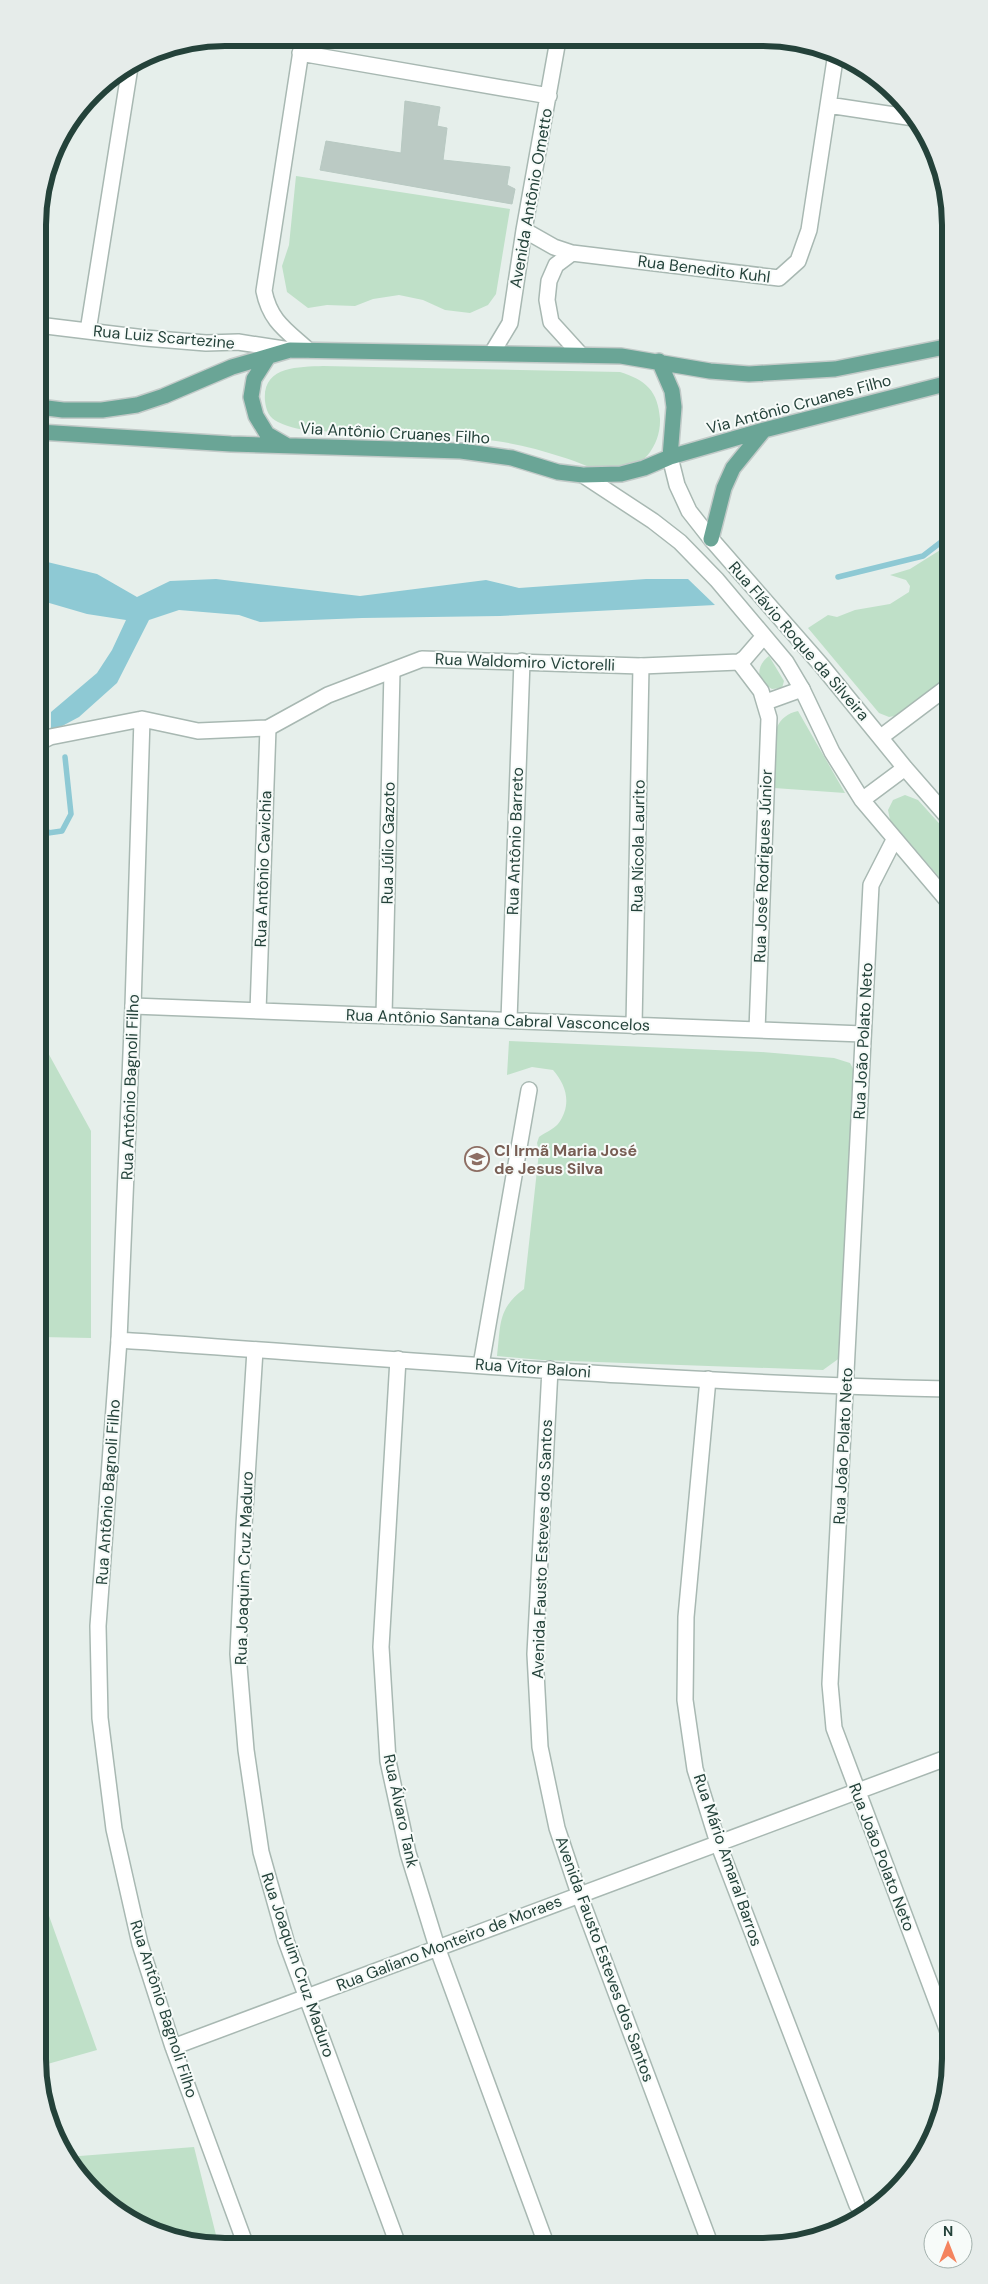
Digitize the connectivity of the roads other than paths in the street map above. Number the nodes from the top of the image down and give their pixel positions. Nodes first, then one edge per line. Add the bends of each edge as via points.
1 (301, 46) edge
2 (306, 46) edge
3 (557, 46) edge
4 (835, 62) edge
5 (129, 74) edge
6 (549, 96) junction
7 (828, 105) junction
8 (906, 117) edge
9 (524, 230) junction
10 (572, 253) junction
11 (46, 326) edge
12 (88, 331) junction
13 (942, 348) edge
14 (290, 350) junction
15 (308, 350) junction
16 (492, 353) junction
17 (581, 355) junction
18 (268, 357) junction
19 (659, 361) junction
20 (942, 385) edge
21 (46, 407) edge
22 (764, 430) junction
23 (46, 433) edge
24 (287, 446) junction
25 (670, 457) junction
26 (583, 475) junction
27 (711, 539) junction
28 (764, 636) junction
29 (522, 661) junction
30 (739, 662) junction
31 (641, 666) junction
32 (392, 671) junction
33 (802, 689) junction
34 (942, 691) edge
35 (766, 702) junction
36 (142, 720) junction
37 (268, 728) junction
38 (881, 737) junction
39 (46, 739) edge
40 (905, 768) junction
41 (862, 800) junction
42 (942, 810) edge
43 (894, 840) junction
44 (942, 894) edge
45 (133, 1006) junction
46 (258, 1011) junction
47 (384, 1016) junction
48 (509, 1020) junction
49 (634, 1026) junction
50 (757, 1030) junction
51 (864, 1034) junction
52 (529, 1090) dead end
53 (119, 1340) junction
54 (256, 1350) junction
55 (398, 1359) junction
56 (482, 1365) junction
57 (550, 1369) junction
58 (708, 1379) junction
59 (846, 1387) junction
60 (942, 1389) edge
61 (942, 1760) edge
62 (857, 1791) junction
63 (718, 1843) junction
64 (579, 1894) junction
65 (437, 1948) junction
66 (306, 1996) junction
67 (942, 2016) edge
68 (173, 2047) junction
69 (857, 2205) dead end
70 (243, 2238) edge
71 (396, 2238) edge
72 (545, 2238) edge
73 (708, 2238) edge

1 - 15 street via 264,291 267,308
2 - 6 street
3 - 6 street, Avenida Antônio Ometto
4 - 7 street, Rua Benedito Kuhl
5 - 12 street
6 - 9 street, Avenida Antônio Ometto
7 - 8 street
7 - 10 street, Rua Benedito Kuhl via 809,230 798,261 779,278
9 - 10 street, Rua Benedito Kuhl via 554,248
9 - 16 street, Avenida Antônio Ometto via 510,323
10 - 17 street via 556,265 548,281 547,300 551,322
11 - 12 street, Rua Luiz Scartezine
12 - 14 street, Rua Luiz Scartezine via 179,341 238,342
13 - 19 main road, Via Antônio Cruanes Filho via 835,369 749,374 710,371
14 - 15 main road, Via Antônio Cruanes Filho
14 - 18 main road, Via Antônio Cruanes Filho
15 - 16 main road, Via Antônio Cruanes Filho
16 - 17 main road, Via Antônio Cruanes Filho
17 - 19 main road, Via Antônio Cruanes Filho
18 - 21 main road, Via Antônio Cruanes Filho via 232,367 136,405 102,410
18 - 24 main road via 254,379 251,397 256,416 267,434
19 - 25 main road via 672,391 674,408
20 - 22 main road, Via Antônio Cruanes Filho
22 - 25 main road, Via Antônio Cruanes Filho
22 - 27 main road via 733,468 724,488
23 - 24 main road, Via Antônio Cruanes Filho
24 - 26 main road, Via Antônio Cruanes Filho via 461,451 512,458 558,472
25 - 26 main road, Via Antônio Cruanes Filho via 621,474
25 - 27 street, Rua Flávio Roque da Silveira via 677,485 689,511
26 - 28 street, Rua Flávio Roque da Silveira via 680,542
27 - 38 street, Rua Flávio Roque da Silveira
28 - 30 street
28 - 33 street, Rua Flávio Roque da Silveira via 786,662
29 - 31 street, Rua Waldomiro Victorelli
29 - 32 street, Rua Waldomiro Victorelli via 422,659
29 - 48 street, Rua Antônio Barreto
30 - 31 street, Rua Waldomiro Victorelli
30 - 35 street, Rua José Rodrigues Júnior
31 - 49 street, Rua Nícola Laurito
32 - 37 street, Rua Waldomiro Victorelli via 328,695
32 - 47 street, Rua Júlio Gazoto
33 - 35 street
33 - 41 street, Rua Flávio Roque da Silveira via 832,752
34 - 38 street
35 - 50 street, Rua José Rodrigues Júnior via 769,718
36 - 37 street, Rua Waldomiro Victorelli via 198,731
36 - 39 street
36 - 45 street, Rua Antônio Bagnoli Filho
37 - 46 street, Rua Antônio Cavichia
38 - 40 street, Rua Flávio Roque da Silveira
40 - 41 street
40 - 42 street, Rua Flávio Roque da Silveira
41 - 43 street, Rua Flávio Roque da Silveira
43 - 44 street, Rua Flávio Roque da Silveira
43 - 51 street, Rua João Polato Neto via 871,885
45 - 46 street, Rua Antônio Santana Cabral Vasconcelos
45 - 53 street, Rua Antônio Bagnoli Filho
46 - 47 street, Rua Antônio Santana Cabral Vasconcelos
47 - 48 street, Rua Antônio Santana Cabral Vasconcelos
48 - 49 street, Rua Antônio Santana Cabral Vasconcelos
49 - 50 street, Rua Antônio Santana Cabral Vasconcelos
50 - 51 street, Rua Antônio Santana Cabral Vasconcelos
51 - 59 street, Rua João Polato Neto
52 - 56 street
53 - 54 street, Rua Vítor Baloni
53 - 68 street, Rua Antônio Bagnoli Filho via 98,1626 100,1718 120,1858 140,1944
54 - 55 street, Rua Vítor Baloni
54 - 66 street, Rua Joaquim Cruz Maduro via 238,1654 246,1750 261,1852 286,1941
55 - 56 street, Rua Vítor Baloni
55 - 65 street, Rua Álvaro Tank via 381,1647 388,1761 408,1853
56 - 57 street, Rua Vítor Baloni
57 - 58 street, Rua Vítor Baloni
57 - 64 street, Avenida Fausto Esteves dos Santos via 535,1654 540,1747 557,1828
58 - 59 street, Rua Vítor Baloni
58 - 63 street, Rua Mário Amaral Barros via 686,1617 686,1700 696,1769
59 - 60 street, Rua Vítor Baloni
59 - 62 street, Rua João Polato Neto via 830,1684 834,1728
61 - 62 street, Rua Galiano Monteiro de Moraes
62 - 63 street, Rua Galiano Monteiro de Moraes
62 - 67 street, Rua João Polato Neto
63 - 64 street, Rua Galiano Monteiro de Moraes
63 - 69 street, Rua Mário Amaral Barros
64 - 65 street, Rua Galiano Monteiro de Moraes
64 - 73 street, Avenida Fausto Esteves dos Santos
65 - 66 street, Rua Galiano Monteiro de Moraes
65 - 72 street, Rua Álvaro Tank
66 - 68 street, Rua Galiano Monteiro de Moraes
66 - 71 street, Rua Joaquim Cruz Maduro
68 - 70 street, Rua Antônio Bagnoli Filho

